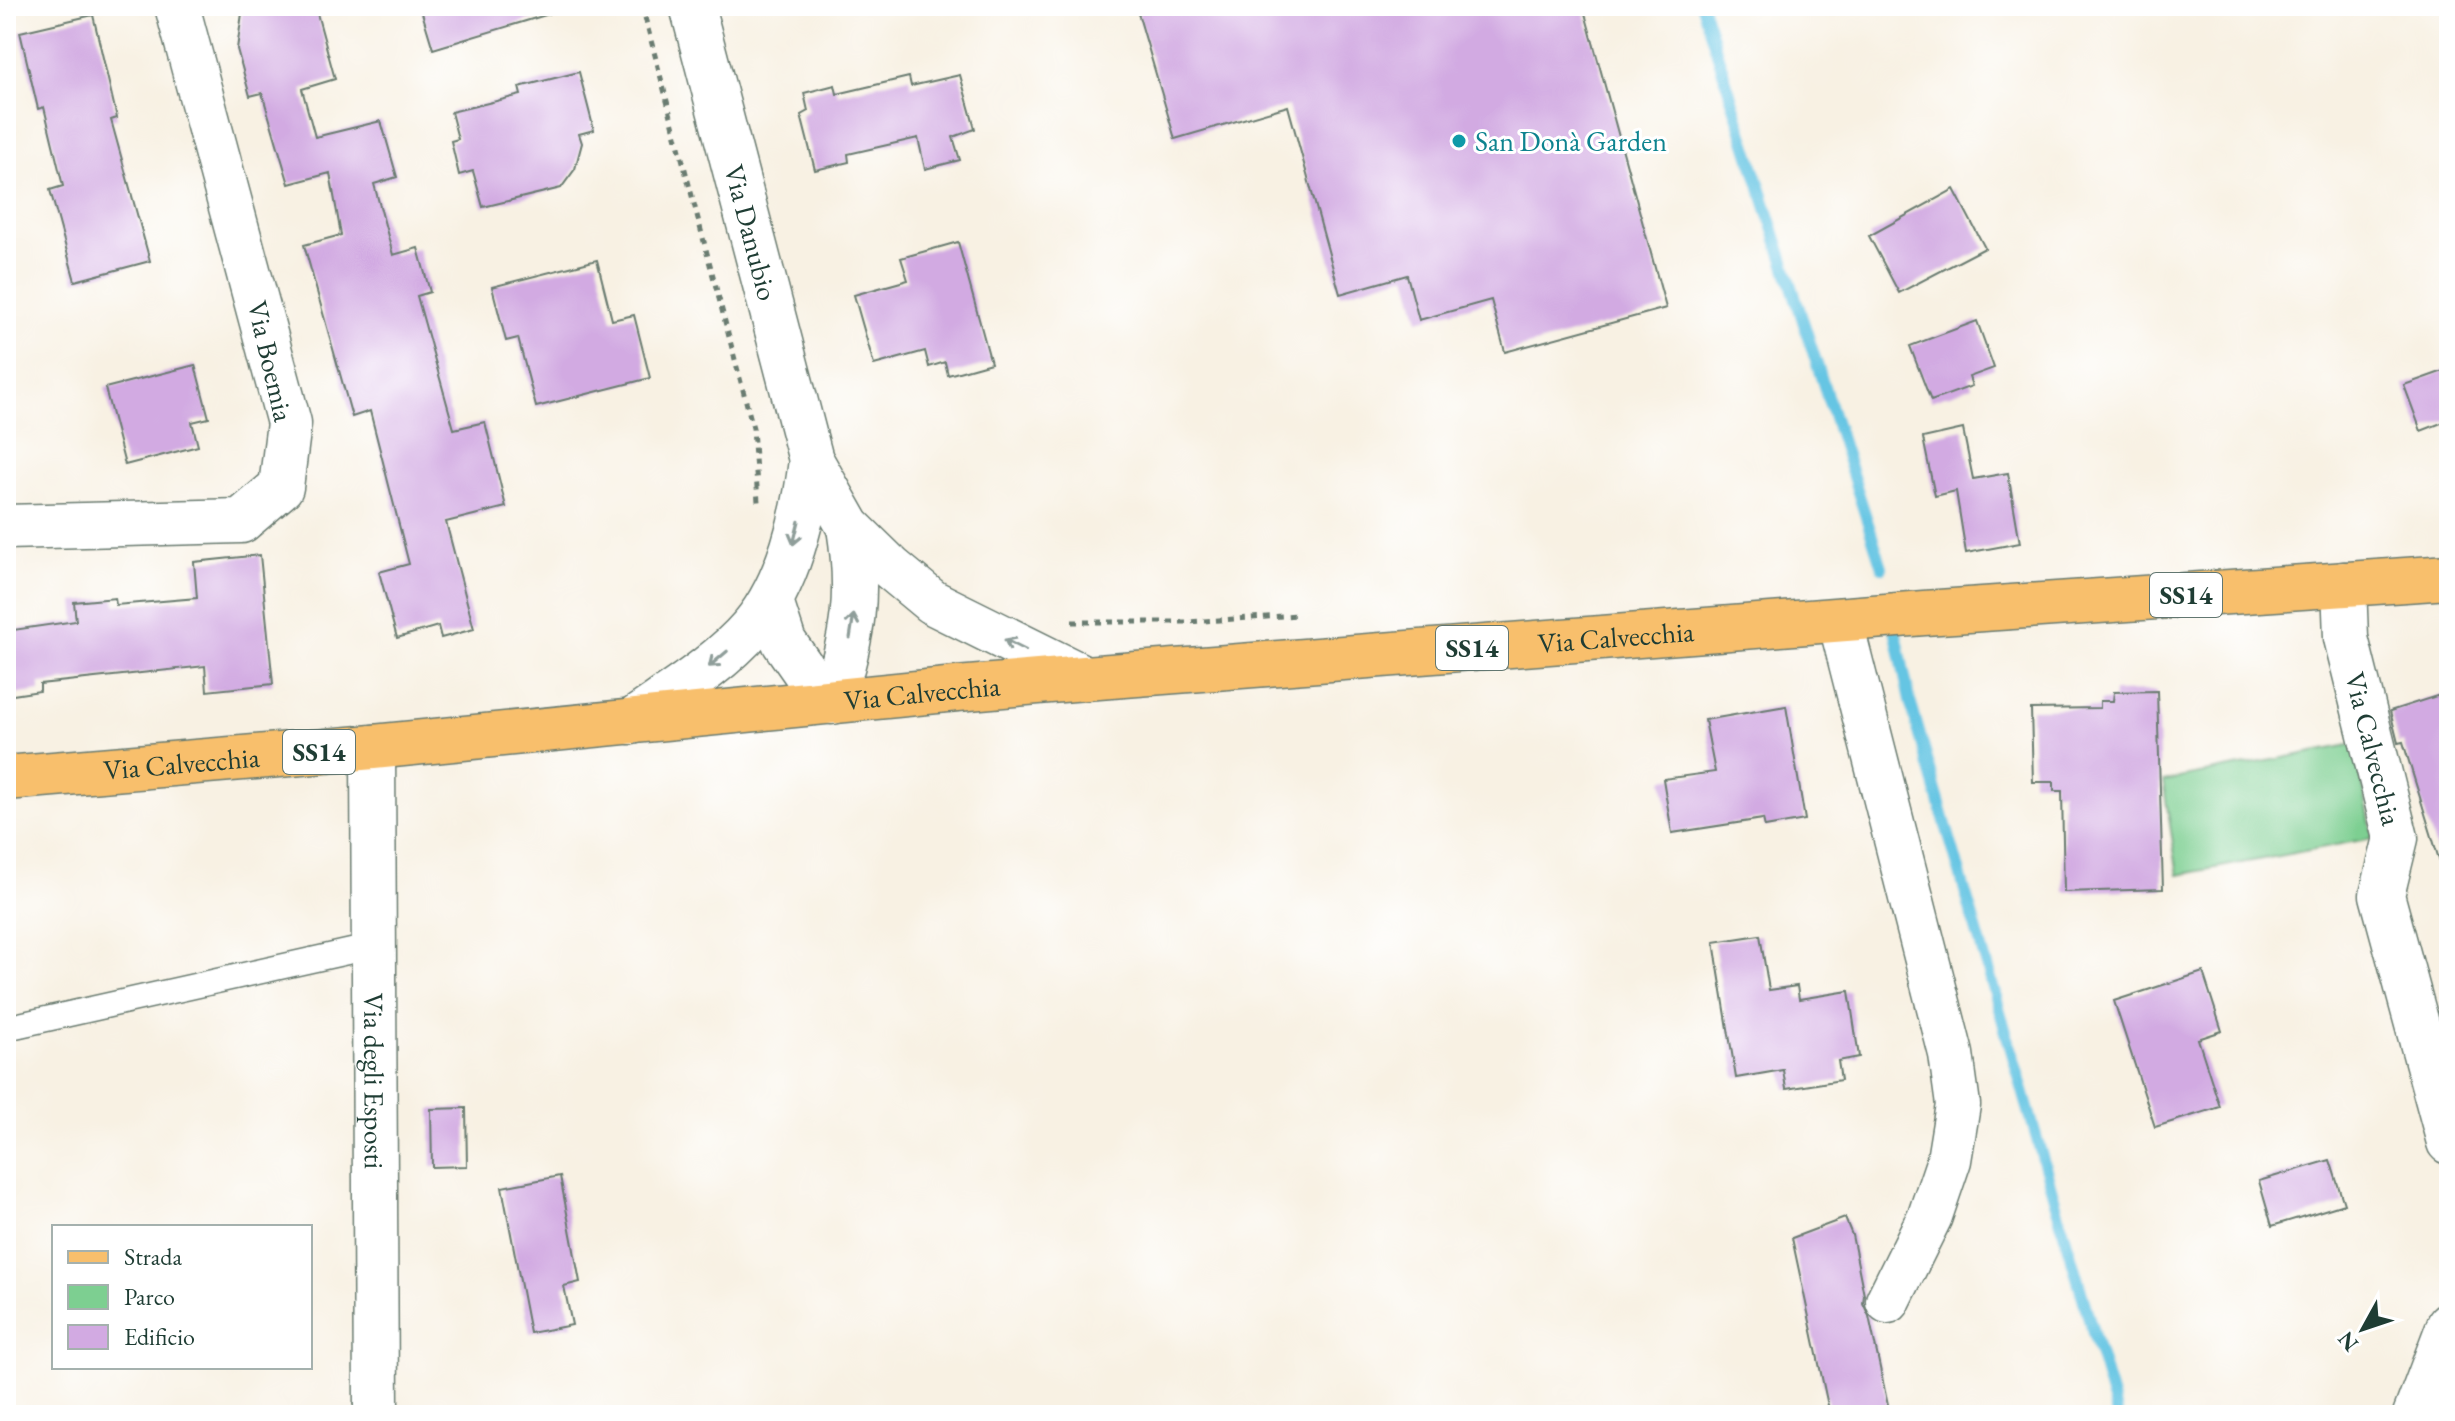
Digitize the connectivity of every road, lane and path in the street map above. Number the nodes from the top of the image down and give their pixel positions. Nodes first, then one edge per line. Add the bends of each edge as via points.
1 (177, 6) edge
2 (642, 6) edge
3 (692, 6) edge
4 (810, 473) junction
5 (758, 498) junction
6 (756, 513) dead end
7 (6, 527) edge
8 (849, 527) junction
9 (2449, 577) edge
10 (2344, 584) junction
11 (771, 602) junction
12 (1313, 614) dead end
13 (1849, 619) junction
14 (1060, 622) dead end
15 (1085, 678) junction
16 (832, 702) junction
17 (631, 722) junction
18 (373, 747) junction
19 (6, 778) edge
20 (374, 946) junction
21 (6, 1028) edge
22 (2449, 1142) edge
23 (1888, 1301) dead end
24 (2449, 1325) edge
25 (376, 1415) edge
26 (2415, 1415) edge

1 - 7 street, Via Boemia via 289,423 281,487 241,521
2 - 5 path via 753,428
3 - 4 street, Via Danubio
4 - 5 path
4 - 8 street, Via Danubio
4 -> 11 street, Via Danubio via 791,552
5 - 6 path
15 -> 8 street, Via Danubio via 932,602
16 -> 8 street, Via Danubio via 855,603
9 - 10 main road, Via Calvecchia / SS14
10 - 13 main road, Via Calvecchia / SS14
10 - 22 street, Via Calvecchia via 2346,638 2396,838 2382,895
11 - 16 street via 784,642
11 -> 17 street, Via Danubio via 725,653
12 - 14 path via 1188,622
13 - 15 main road, Via Calvecchia / SS14
13 - 23 street via 1951,1054 1958,1105 1949,1160 1930,1216
15 - 16 main road, Via Calvecchia / SS14
16 - 17 main road, Via Calvecchia / SS14
17 - 18 main road, Via Calvecchia / SS14
18 - 19 main road, Via Calvecchia / SS14
18 - 20 street, Via degli Esposti
20 - 21 lane
20 - 25 street, Via degli Esposti
24 - 26 street

